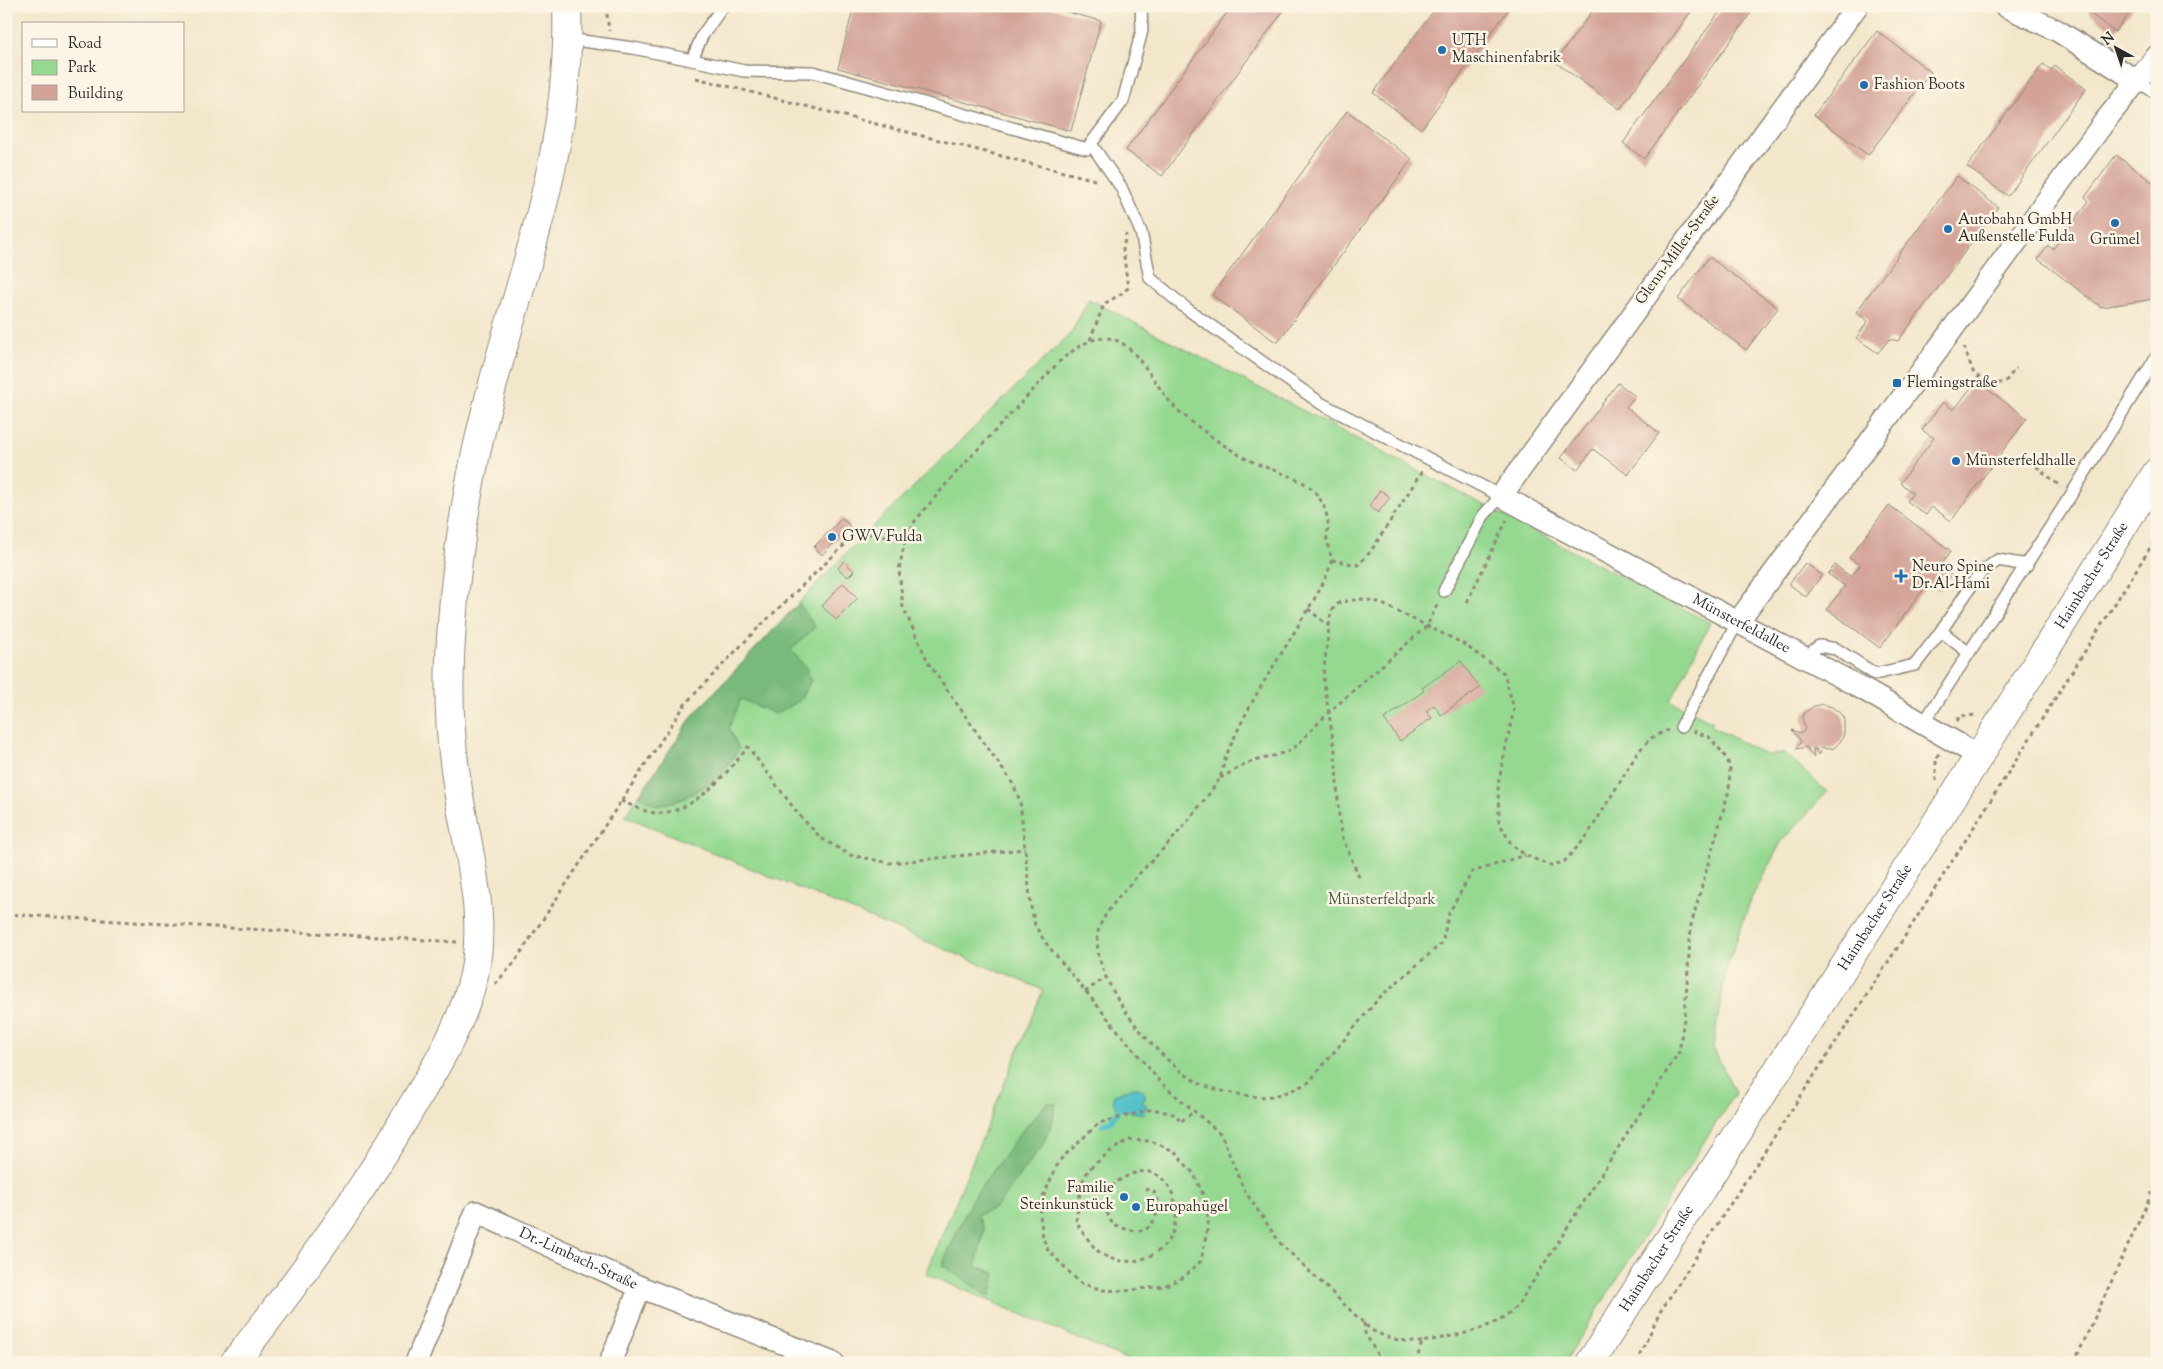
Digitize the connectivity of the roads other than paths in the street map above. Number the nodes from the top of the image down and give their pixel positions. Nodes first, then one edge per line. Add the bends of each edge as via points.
1 (567, 6) edge
2 (723, 6) edge
3 (1141, 6) edge
4 (1856, 6) edge
5 (2005, 6) edge
6 (568, 39) junction
7 (2157, 56) edge
8 (692, 60) junction
9 (2137, 81) junction
10 (2157, 94) edge
11 (1090, 144) junction
12 (2157, 356) edge
13 (2157, 472) edge
14 (1501, 496) junction
15 (2027, 565) junction
16 (1444, 592) road end
17 (1737, 623) junction
18 (1941, 631) junction
19 (1969, 653) junction
20 (1805, 657) junction
21 (1923, 724) junction
22 (1681, 727) road end
23 (1979, 756) junction
24 (640, 1286) junction
25 (234, 1363) edge
26 (416, 1363) edge
27 (610, 1363) edge
28 (833, 1363) edge
29 (1590, 1363) edge

1 - 6 street
2 - 8 lane via 702,36
3 - 11 lane via 1142,31 1123,101
4 - 14 street, Glenn-Miller-Straße
5 - 9 street via 2058,31
6 - 8 lane
6 - 25 street via 557,149 477,447 462,527 456,583 449,690 451,737 476,896 479,943 470,990 460,1018 424,1087 365,1184 325,1243
7 - 9 street
8 - 11 lane via 744,71 813,72 1087,149
9 - 10 lane
9 - 17 street
11 - 14 lane via 1121,187 1136,220 1150,278 1187,309 1322,404
12 - 15 lane
13 - 23 street, Haimbacher Straße
14 - 16 lane via 1484,516
14 - 17 street, Münsterfeldallee
15 - 18 lane via 1998,560 1979,574
15 - 19 lane
17 - 20 street, Münsterfeldallee
17 - 22 lane
18 - 19 lane
18 - 20 lane via 1915,665 1875,674 1836,649 1819,646
19 - 21 lane
20 - 21 street, Münsterfeldallee
21 - 23 street, Münsterfeldallee
23 - 29 street, Haimbacher Straße
24 - 26 street, Dr.-Limbach-Straße via 476,1212
24 - 27 street
24 - 28 street, Dr.-Limbach-Straße

